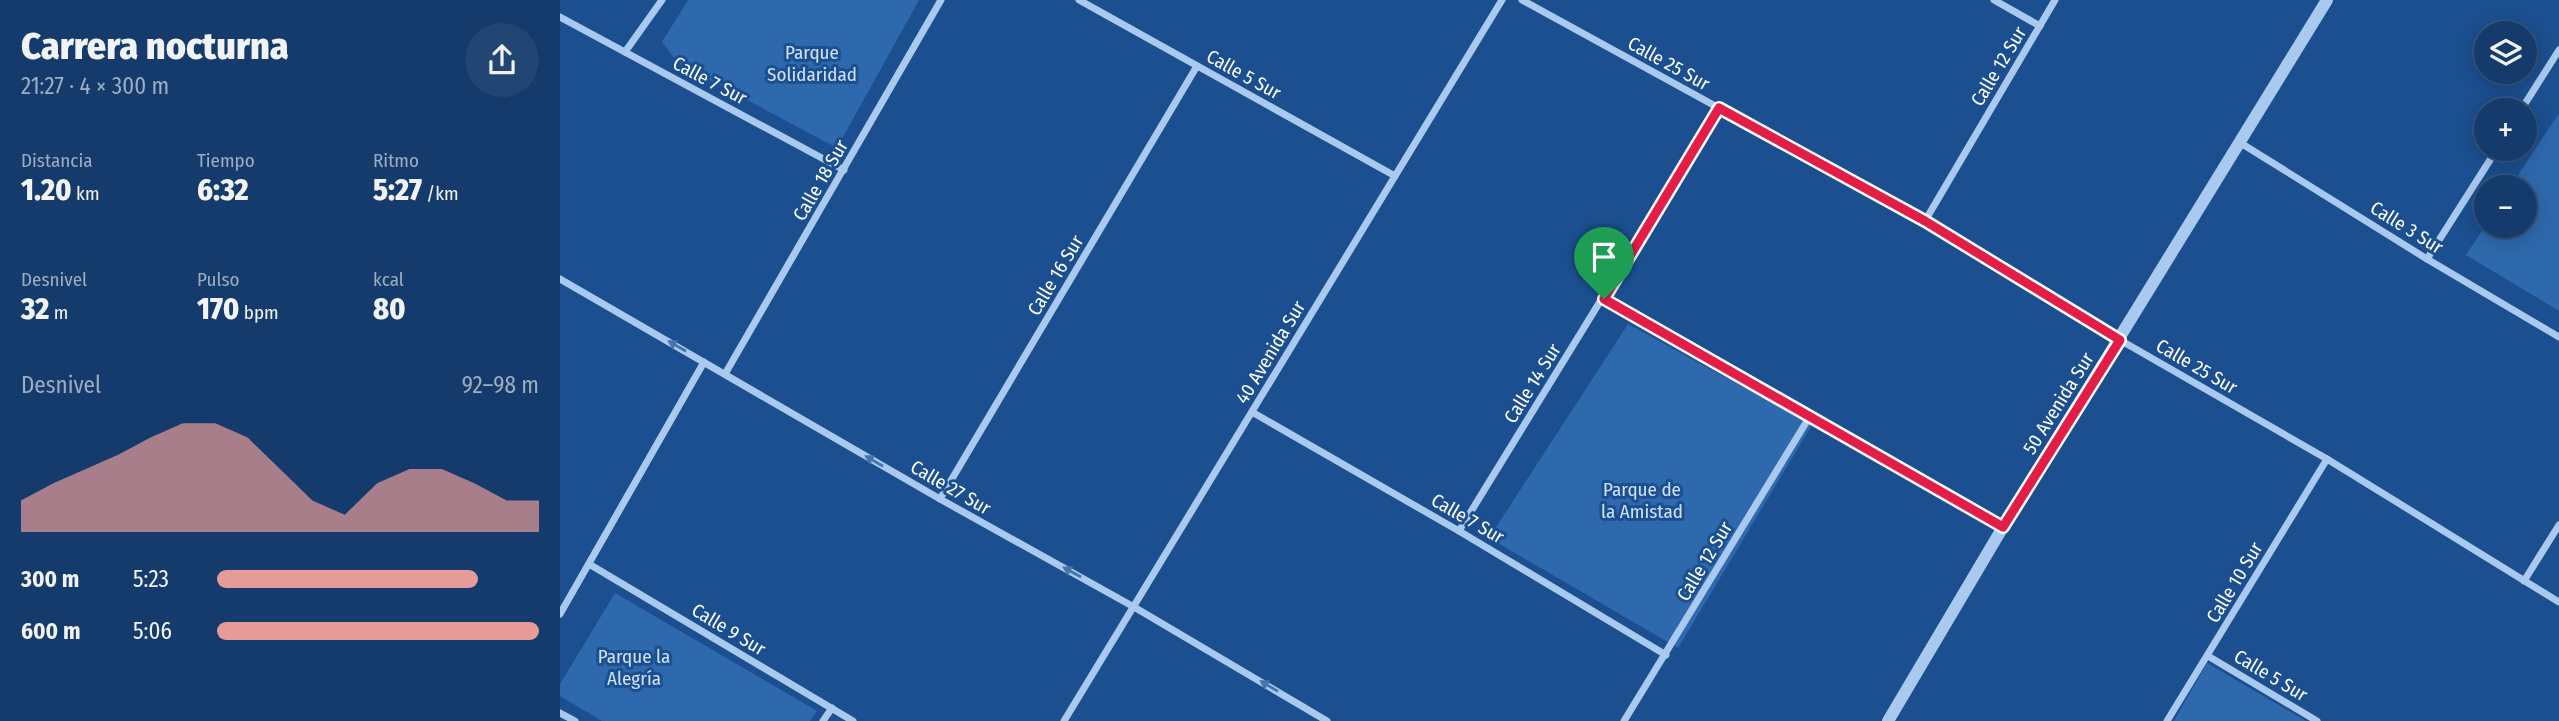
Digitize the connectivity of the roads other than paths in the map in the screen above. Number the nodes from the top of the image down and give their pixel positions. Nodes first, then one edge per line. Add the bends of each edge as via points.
1 (662, 0) edge
2 (942, 0) edge
3 (1079, 0) edge
4 (1502, 0) edge
5 (1522, 0) edge
6 (1994, 0) edge
7 (2055, 0) edge
8 (2328, 0) edge
9 (560, 17) edge
10 (2040, 26) junction
11 (2559, 50) edge
12 (625, 52) junction
13 (1197, 66) junction
14 (2529, 98) edge
15 (1719, 108) junction
16 (2239, 142) junction
17 (2489, 161) edge
18 (844, 170) junction
19 (1395, 176) junction
20 (1925, 221) junction
21 (2427, 259) junction
22 (560, 279) edge
23 (1604, 299) junction
24 (2559, 337) edge
25 (2120, 340) junction
26 (704, 362) junction
27 (725, 374) junction
28 (1252, 412) junction
29 (1810, 416) junction
30 (2327, 459) junction
31 (940, 499) junction
32 (2559, 525) edge
33 (2003, 527) junction
34 (1459, 531) junction
35 (589, 564) junction
36 (2524, 581) junction
37 (2559, 602) edge
38 (1134, 607) junction
39 (560, 614) edge
40 (1666, 655) junction
41 (2208, 656) junction
42 (832, 709) junction
43 (560, 713) edge
44 (575, 721) edge
45 (823, 721) edge
46 (853, 721) edge
47 (1064, 721) edge
48 (1327, 721) edge
49 (1624, 721) edge
50 (1888, 721) edge
51 (2167, 721) edge
52 (2317, 721) edge

1 - 12 street
2 - 18 street, Calle 18 Sur
3 - 13 street, Calle 5 Sur
4 - 19 street, 40 Avenida Sur
5 - 15 street, Calle 25 Sur
6 - 10 street
7 - 10 street, Calle 12 Sur
8 - 16 street, 50 Avenida Sur
9 - 12 street, Calle 7 Sur
10 - 20 street, Calle 12 Sur
11 - 14 street
12 - 18 street, Calle 7 Sur
13 - 19 street, Calle 5 Sur
13 - 31 street, Calle 16 Sur
15 - 20 street, Calle 25 Sur
15 - 23 street, Calle 14 Sur
16 - 21 street, Calle 3 Sur
16 - 25 street, 50 Avenida Sur
17 - 21 street
18 - 27 street, Calle 18 Sur
19 - 28 street, 40 Avenida Sur
20 - 25 street, Calle 25 Sur
21 - 24 street, Calle 3 Sur
26 -> 22 street, Calle 27 Sur
23 - 29 street
23 - 34 street, Calle 14 Sur
25 - 30 street, Calle 25 Sur
25 - 33 street, 50 Avenida Sur
26 - 27 street, Calle 27 Sur
26 - 35 street
31 -> 27 street, Calle 27 Sur
28 - 34 street, Calle 7 Sur
28 - 38 street, 40 Avenida Sur
29 - 33 street
29 - 40 street, Calle 12 Sur
30 - 36 street, Calle 25 Sur
30 - 41 street, Calle 10 Sur
38 -> 31 street, Calle 27 Sur
32 - 36 street
33 - 50 street, 50 Avenida Sur
34 - 40 street, Calle 7 Sur
35 - 39 street
35 - 42 street, Calle 9 Sur
36 - 37 street, Calle 25 Sur
38 - 47 street, 40 Avenida Sur
48 -> 38 street, Calle 27 Sur
40 - 49 street, Calle 12 Sur
41 - 51 street, Calle 10 Sur
41 - 52 street, Calle 5 Sur
42 - 45 street
42 - 46 street, Calle 9 Sur
43 - 44 street

